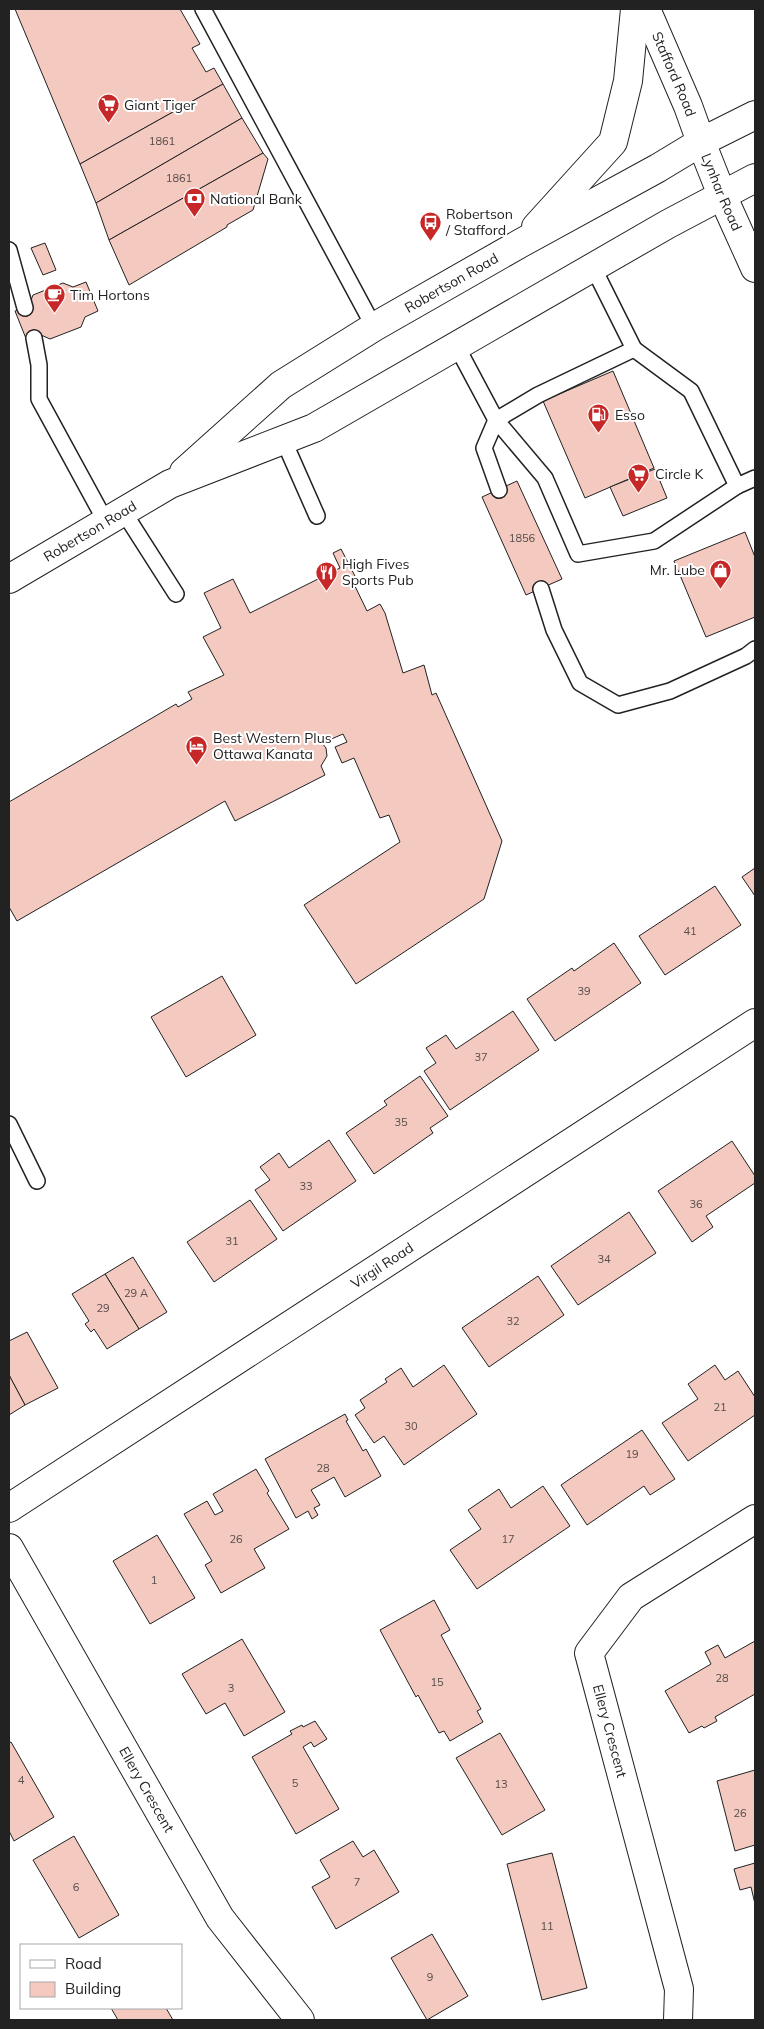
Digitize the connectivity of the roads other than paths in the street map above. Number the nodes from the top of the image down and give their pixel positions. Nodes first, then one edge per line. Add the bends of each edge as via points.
1 (203, 9) edge
2 (635, 9) edge
3 (646, 9) edge
4 (755, 115) edge
5 (701, 142) junction
6 (755, 178) edge
7 (722, 195) junction
8 (521, 243) junction
9 (9, 250) edge
10 (593, 267) junction
11 (755, 268) edge
12 (25, 308) dead end
13 (374, 327) junction
14 (34, 338) dead end
15 (456, 345) junction
16 (634, 349) junction
17 (496, 420) junction
18 (284, 439) junction
19 (755, 478) edge
20 (170, 484) junction
21 (737, 486) junction
22 (499, 490) dead end
23 (115, 516) junction
24 (317, 516) dead end
25 (9, 578) edge
26 (541, 589) dead end
27 (176, 594) dead end
28 (755, 649) edge
29 (755, 1023) edge
30 (9, 1124) edge
31 (37, 1181) dead end
32 (9, 1508) edge
33 (755, 1519) edge
34 (9, 1548) edge
35 (300, 2020) edge
36 (678, 2020) edge

1 - 13 lane
2 - 8 street via 628,80 613,142
3 - 5 street, Stafford Road
4 - 5 street, Robertson Road
5 - 7 street, Lynhar Road
5 - 8 street, Robertson Road
6 - 7 street, Robertson Road
7 - 10 street, Robertson Road
7 - 11 street, Lynhar Road
8 - 13 street, Robertson Road
9 - 12 lane
10 - 15 street, Robertson Road
10 - 16 lane
13 - 20 street, Robertson Road via 281,385
14 - 23 lane via 39,365 39,399
15 - 17 lane
15 - 18 street, Robertson Road via 314,428
16 - 17 lane via 538,395
16 - 21 lane via 691,391
17 - 21 lane via 544,478 578,554 654,541
17 - 22 lane via 484,448
18 - 20 street, Robertson Road
18 - 24 lane
19 - 21 lane
20 - 23 street, Robertson Road
23 - 25 street, Robertson Road
23 - 27 lane
26 - 28 lane via 554,630 580,683 618,706 670,691
29 - 32 street, Virgil Road
30 - 31 lane
33 - 36 street, Ellery Crescent via 631,1597 589,1653 679,1989
34 - 35 street, Ellery Crescent via 220,1918

